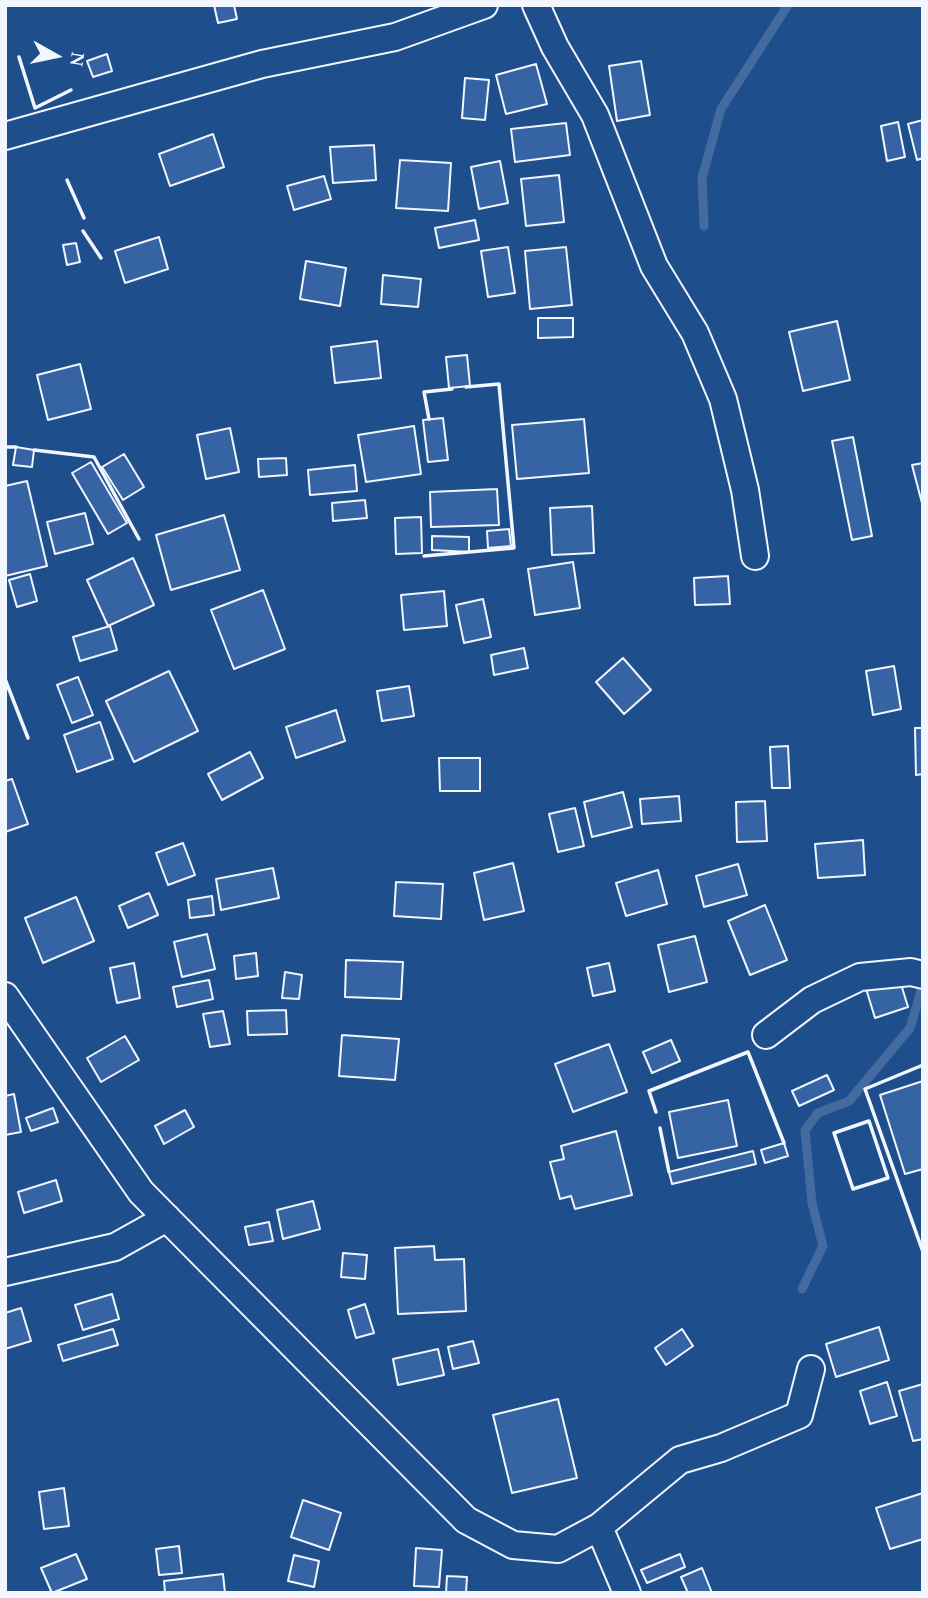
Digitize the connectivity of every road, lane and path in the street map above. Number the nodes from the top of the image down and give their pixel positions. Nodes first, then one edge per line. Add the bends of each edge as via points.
1 (484, 5) edge
2 (536, 5) edge
3 (5, 136) edge
4 (755, 556) dead end
5 (923, 975) edge
6 (5, 996) edge
7 (766, 1035) dead end
8 (167, 1218) junction
9 (5, 1272) edge
10 (811, 1369) dead end
11 (599, 1527) junction
12 (627, 1593) edge

1 - 3 street via 395,37 262,64
2 - 4 street via 595,115 654,266 695,333 723,399
5 - 7 street via 860,977 812,999
6 - 8 street via 113,1155
8 - 9 street via 115,1247
8 - 11 street via 467,1520 513,1545 558,1549
10 - 11 street via 803,1408 793,1419 680,1460
11 - 12 street

